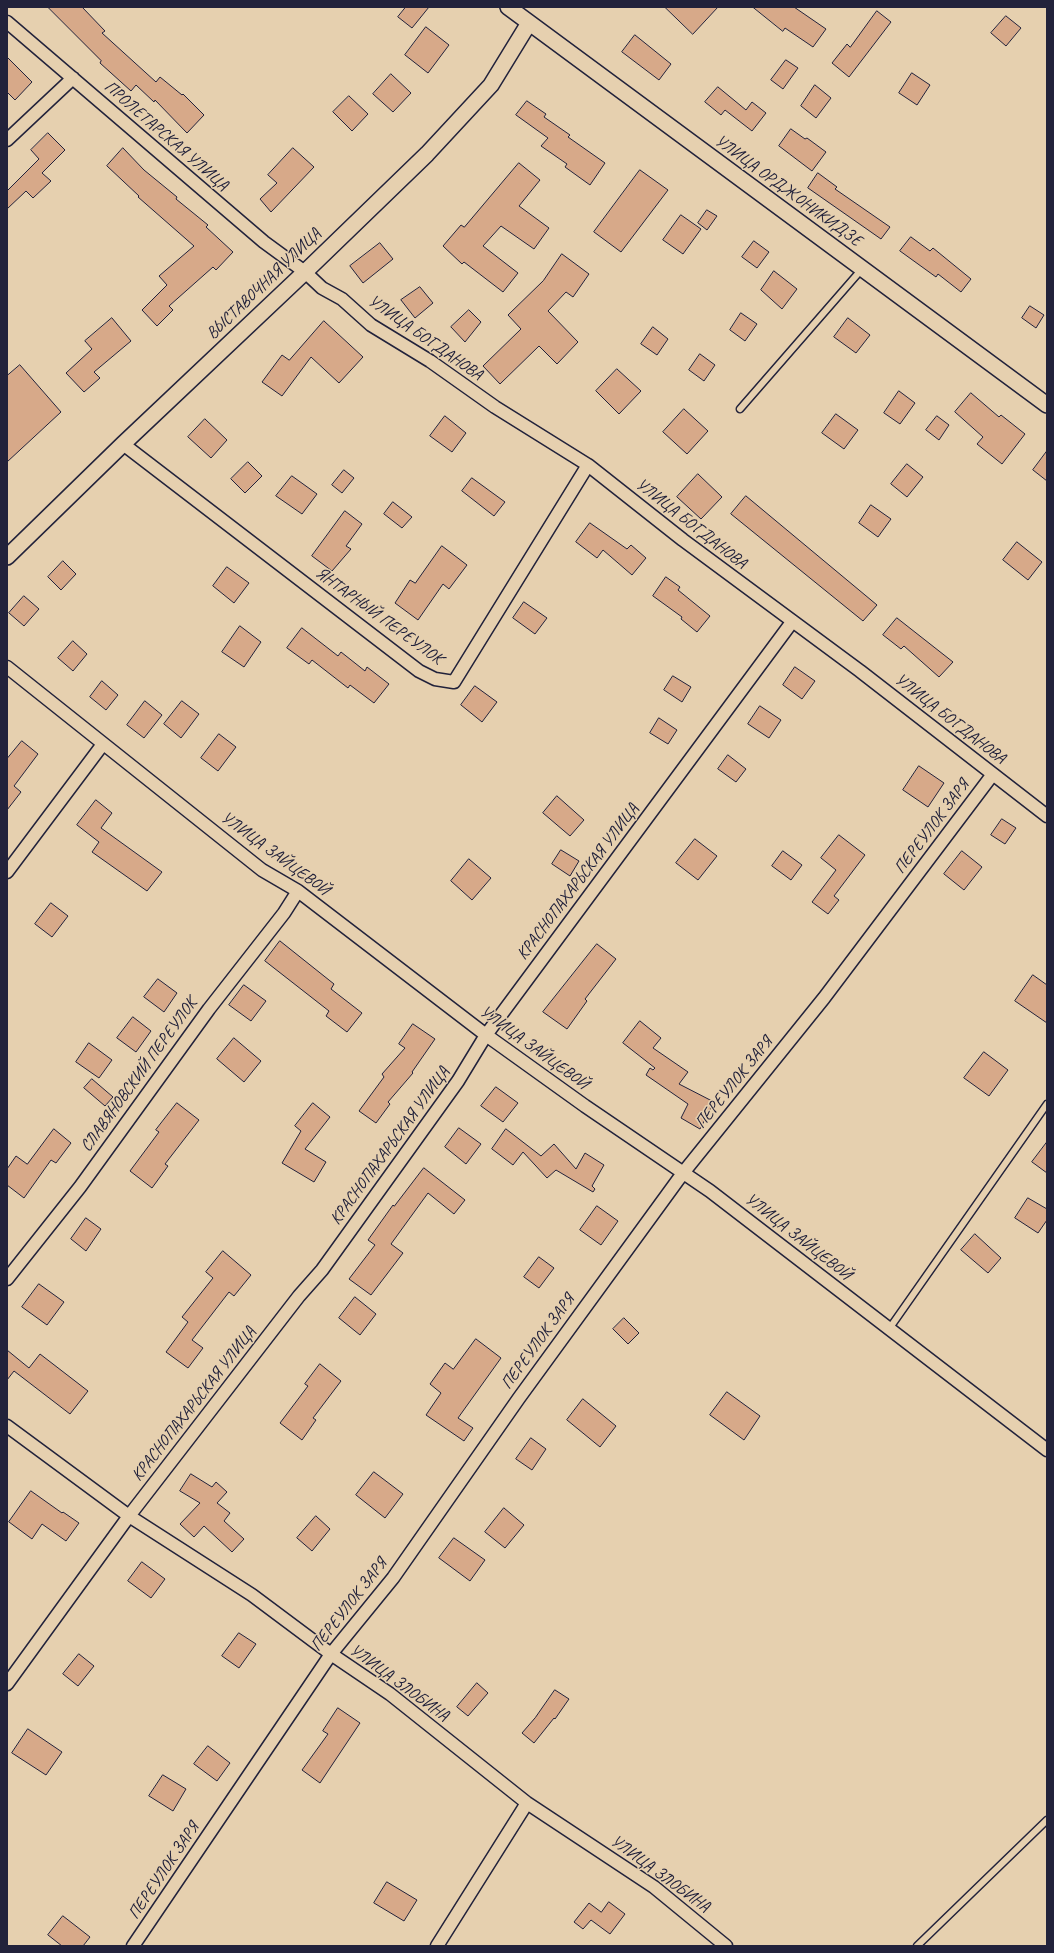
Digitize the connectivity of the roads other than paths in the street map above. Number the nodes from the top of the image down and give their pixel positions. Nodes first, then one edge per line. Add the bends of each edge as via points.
1 (508, 7) edge
2 (7, 22) edge
3 (529, 24) junction
4 (73, 78) junction
5 (7, 140) edge
6 (862, 269) junction
7 (305, 272) junction
8 (1047, 405) edge
9 (740, 409) dead end
10 (123, 444) junction
11 (588, 465) junction
12 (7, 557) edge
13 (792, 622) junction
14 (7, 667) edge
15 (103, 744) junction
16 (992, 774) junction
17 (1047, 816) edge
18 (7, 872) edge
19 (298, 891) junction
20 (486, 1035) junction
21 (1047, 1104) edge
22 (683, 1173) junction
23 (7, 1279) edge
24 (889, 1329) junction
25 (7, 1426) edge
26 (1047, 1450) edge
27 (130, 1516) junction
28 (331, 1654) junction
29 (7, 1684) edge
30 (527, 1802) junction
31 (1047, 1820) edge
32 (719, 1944) edge
33 (133, 1946) edge
34 (438, 1946) edge
35 (917, 1946) edge

1 - 3 street, УЛИЦА ОРДЖОНИКИДЗЕ
2 - 4 street, ПРОЛЕТАРСКАЯ УЛИЦА
3 - 6 street, УЛИЦА ОРДЖОНИКИДЗЕ
3 - 7 street, ВЫСТАВОЧНАЯ УЛИЦА via 491,85 427,154
4 - 5 street
4 - 7 street, ПРОЛЕТАРСКАЯ УЛИЦА via 264,242
6 - 8 street, УЛИЦА ОРДЖОНИКИДЗЕ
6 - 9 lane
7 - 10 street, ВЫСТАВОЧНАЯ УЛИЦА
7 - 11 street, УЛИЦА БОГДАНОВА via 322,288 342,300 372,325
10 - 11 street, ЯНТАРНЫЙ ПЕРЕУЛОК via 419,671 434,679 454,682
10 - 12 street, ВЫСТАВОЧНАЯ УЛИЦА
11 - 13 street, УЛИЦА БОГДАНОВА
13 - 16 street, УЛИЦА БОГДАНОВА via 860,671
13 - 20 street, КРАСНОПАХАРЬСКАЯ УЛИЦА
14 - 15 street, УЛИЦА ЗАЙЦЕВОЙ
15 - 18 street
15 - 19 street, УЛИЦА ЗАЙЦЕВОЙ via 262,870
16 - 17 street, УЛИЦА БОГДАНОВА
16 - 22 street, ПЕРЕУЛОК ЗАРЯ via 824,998
19 - 20 street, УЛИЦА ЗАЙЦЕВОЙ
19 - 23 street, СЛАВЯНОВСКИЙ ПЕРЕУЛОК via 284,914 204,1015 80,1187
20 - 22 street, УЛИЦА ЗАЙЦЕВОЙ
20 - 27 street, КРАСНОПАХАРЬСКАЯ УЛИЦА via 458,1081 322,1270 299,1296
21 - 24 lane
22 - 24 street, УЛИЦА ЗАЙЦЕВОЙ
22 - 28 street, ПЕРЕУЛОК ЗАРЯ via 518,1398 393,1578
24 - 26 street, УЛИЦА ЗАЙЦЕВОЙ
25 - 27 street, УЛИЦА ЗЛОБИНА
27 - 28 street, УЛИЦА ЗЛОБИНА via 252,1595
27 - 29 street, КРАСНОПАХАРЬСКАЯ УЛИЦА
28 - 30 street, УЛИЦА ЗЛОБИНА via 390,1694
28 - 33 street, ПЕРЕУЛОК ЗАРЯ
30 - 32 street, УЛИЦА ЗЛОБИНА via 654,1887
30 - 34 street
31 - 35 lane

